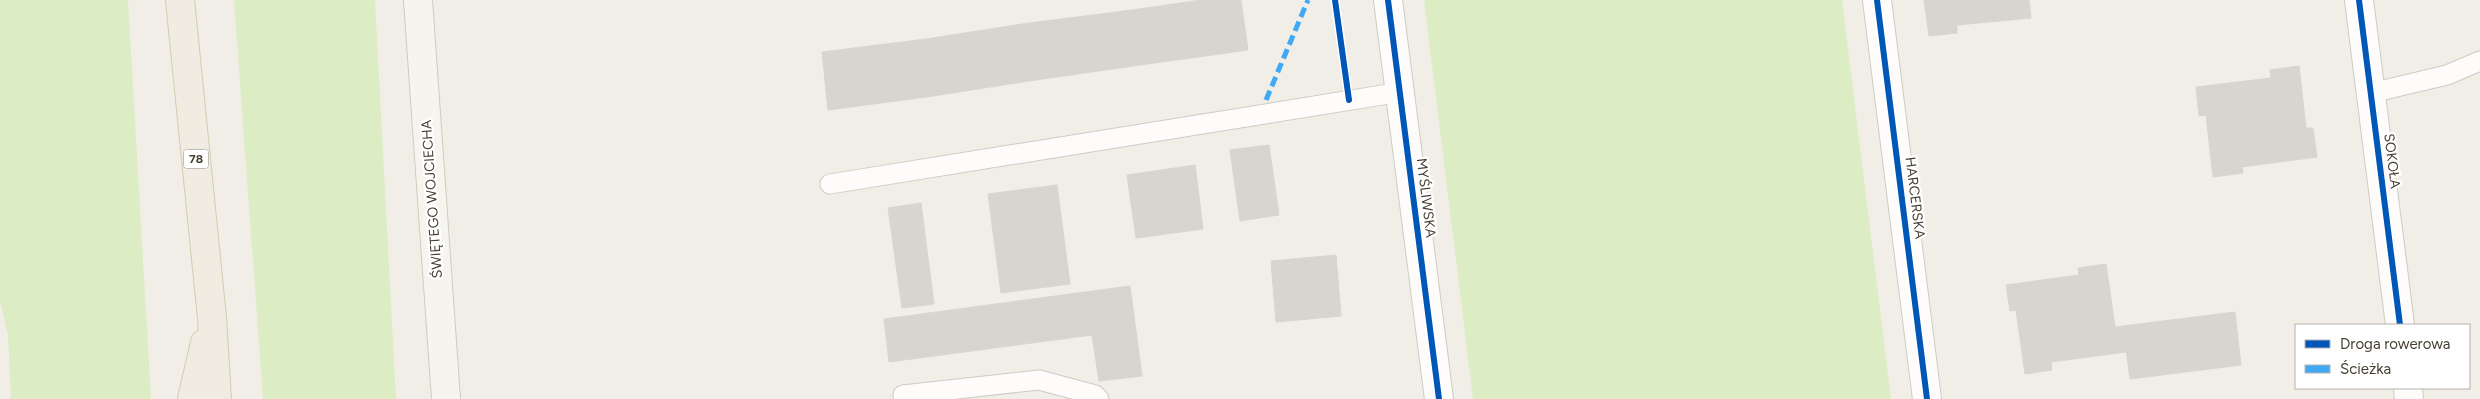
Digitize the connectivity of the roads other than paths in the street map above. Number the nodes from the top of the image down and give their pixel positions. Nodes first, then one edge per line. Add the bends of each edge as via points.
1 (180, 0) edge
2 (418, 0) edge
3 (1388, 0) edge
4 (1877, 0) edge
5 (2359, 0) edge
6 (2480, 61) edge
7 (1401, 92) junction
8 (2371, 93) junction
9 (830, 184) dead end
10 (212, 318) junction
11 (2400, 324) edge
12 (192, 399) edge
13 (217, 399) edge
14 (446, 399) edge
15 (904, 399) edge
16 (1099, 399) edge
17 (1439, 399) edge
18 (1926, 399) edge

1 - 10 main road, 78
2 - 14 main road, ŚWIĘTEGO WOJCIECHA
3 - 7 street, MYŚLIWSKA
4 - 18 street, HARCERSKA
5 - 8 street, SOKOŁA
6 - 8 lane via 2447,75
7 - 9 lane
7 - 17 street, MYŚLIWSKA
8 - 11 street, SOKOŁA
10 - 12 main road
10 - 13 main road, 78
15 - 16 lane via 903,395 1039,380 1096,395

